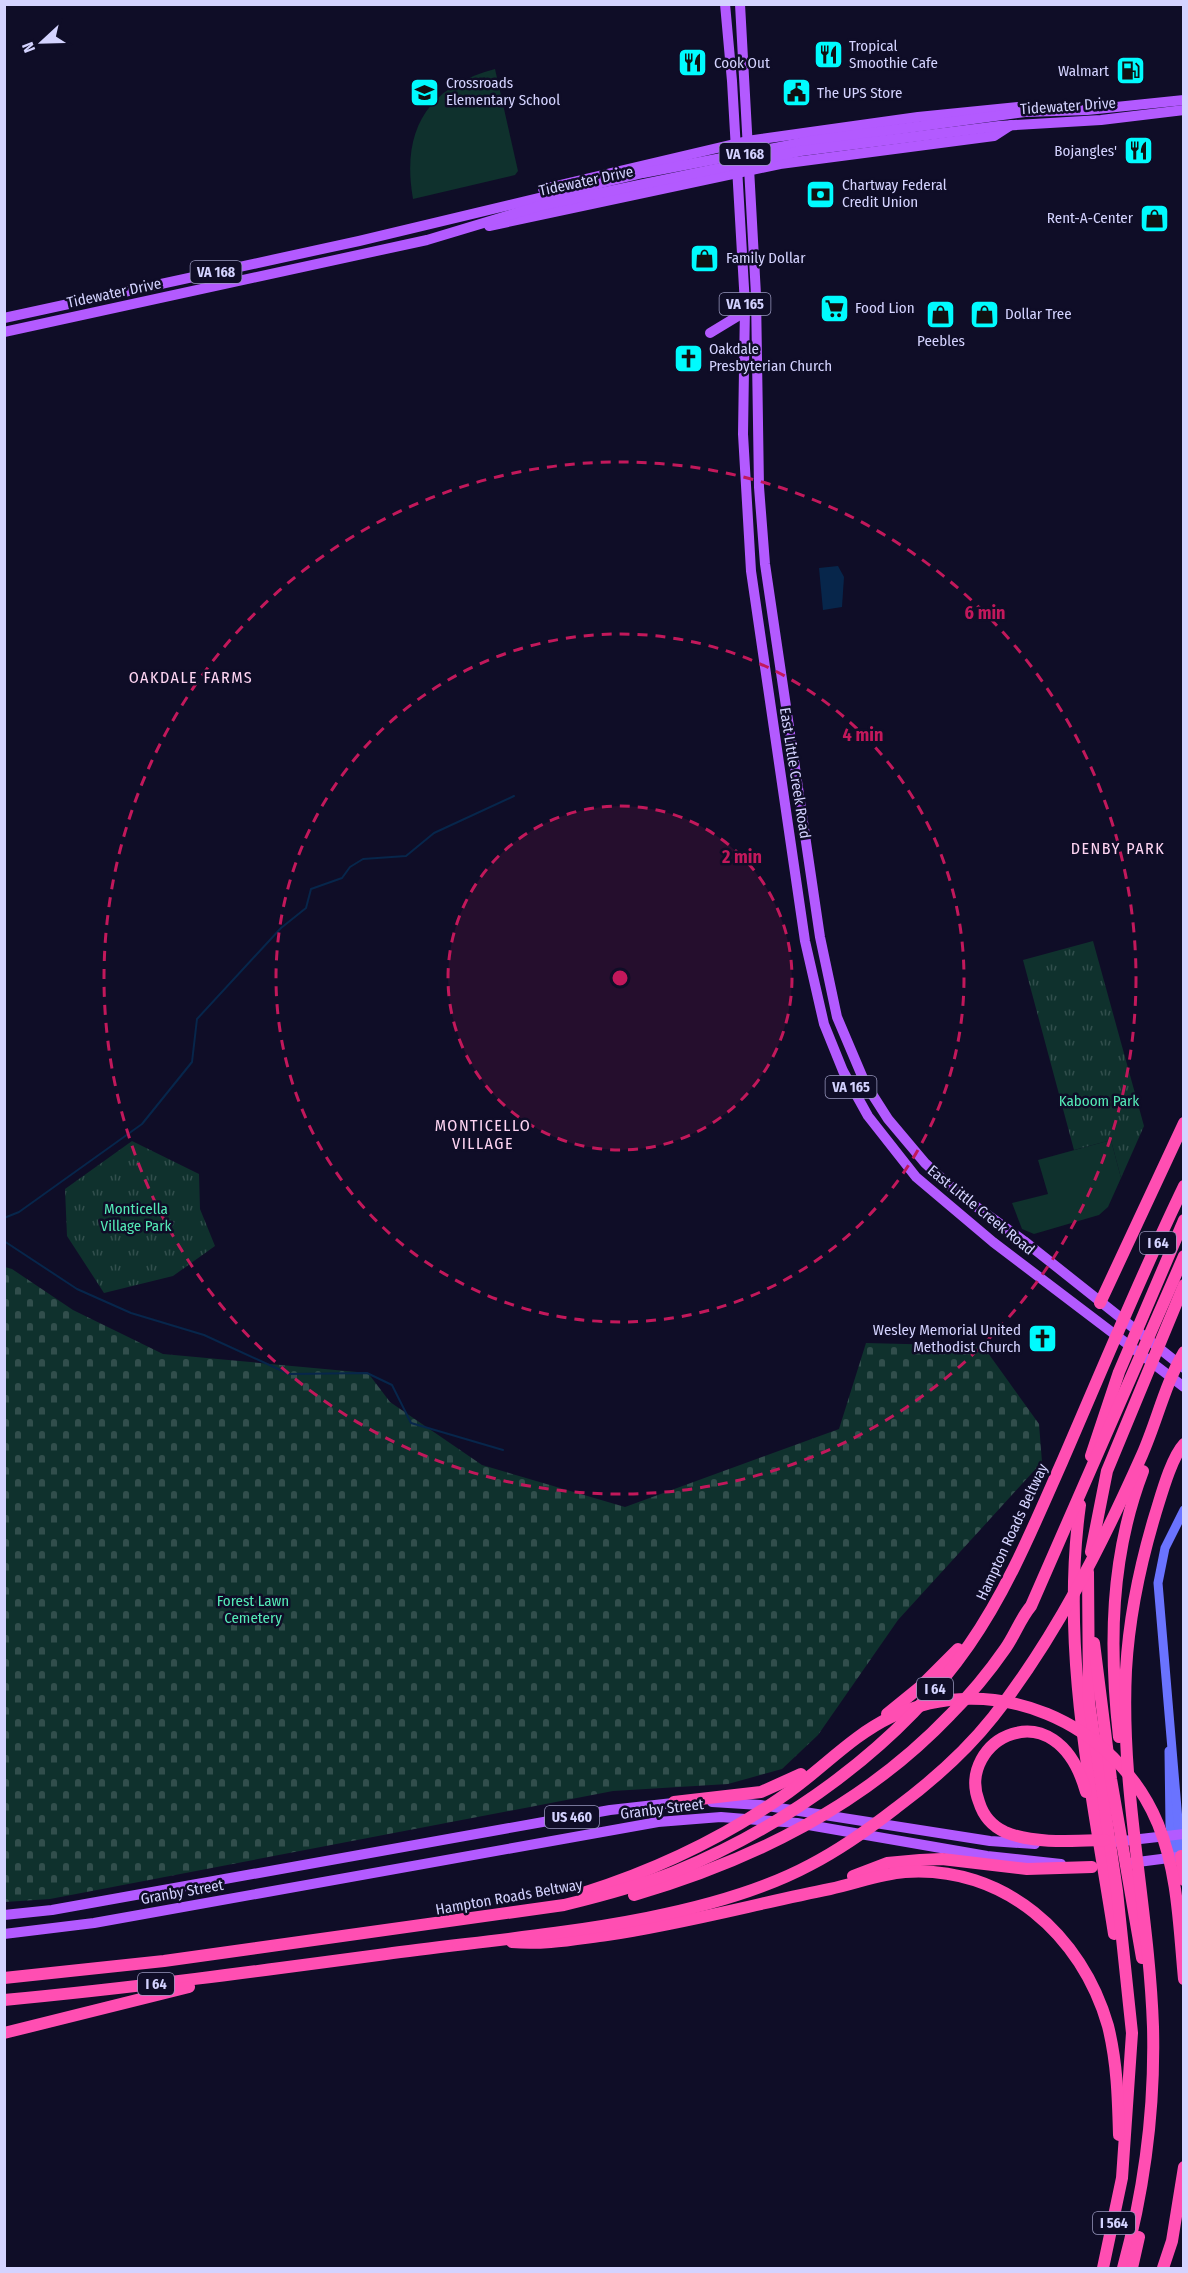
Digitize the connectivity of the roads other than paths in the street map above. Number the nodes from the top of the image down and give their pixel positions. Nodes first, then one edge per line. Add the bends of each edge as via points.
1 (725, 4) edge
2 (740, 4) edge
3 (1184, 100) edge
4 (1184, 110) edge
5 (1069, 111) junction
6 (1011, 125) junction
7 (741, 145) junction
8 (750, 168) junction
9 (736, 171) junction
10 (426, 225) junction
11 (436, 237) junction
12 (745, 305) junction
13 (4, 318) edge
14 (4, 332) edge
15 (710, 333) dead end
16 (1184, 1123) edge
17 (1184, 1186) edge
18 (1184, 1220) edge
19 (1184, 1256) edge
20 (1184, 1285) edge
21 (1100, 1303) junction
22 (1101, 1324) junction
23 (1159, 1324) junction
24 (1184, 1354) edge
25 (1184, 1368) edge
26 (1184, 1387) edge
27 (1165, 1404) junction
28 (1184, 1444) edge
29 (1184, 1510) edge
30 (1015, 1567) junction
31 (674, 1802) junction
32 (1111, 1812) junction
33 (1179, 1835) edge
34 (1139, 1842) junction
35 (1180, 1856) edge
36 (1092, 1867) junction
37 (1184, 1880) edge
38 (1136, 1890) junction
39 (813, 1892) junction
40 (1112, 1892) junction
41 (513, 1914) junction
42 (4, 1915) edge
43 (474, 1920) junction
44 (4, 1934) edge
45 (488, 1940) junction
46 (308, 1964) junction
47 (4, 1978) edge
48 (1184, 1979) edge
49 (4, 2000) edge
50 (4, 2033) edge
51 (1147, 2146) junction
52 (1184, 2153) edge
53 (1183, 2167) edge
54 (1122, 2178) junction
55 (1103, 2268) edge
56 (1122, 2268) edge
57 (1132, 2268) edge
58 (1161, 2268) edge

1 - 7 main road, East Little Creek Road / VA 165
2 - 7 main road, East Little Creek Road / VA 165
3 - 5 main road, Tidewater Drive / VA 168
4 - 6 main road, Tidewater Drive / VA 168
5 - 7 main road via 994,107
5 - 10 main road, Tidewater Drive / VA 168 via 1013,114 811,141 632,176
6 - 8 main road via 994,136
6 - 11 main road, Tidewater Drive / VA 168 via 801,150 530,208
7 - 8 main road, East Little Creek Road / VA 165
7 - 9 main road, East Little Creek Road / VA 165
7 - 10 main road via 581,178
8 - 9 main road
8 - 21 main road, East Little Creek Road / VA 165 via 765,564 820,938 837,1017 872,1094 925,1163 960,1196 1024,1241
9 - 11 main road
9 - 12 main road, East Little Creek Road / VA 165
10 - 13 main road, Tidewater Drive / VA 168
11 - 14 main road, Tidewater Drive / VA 168
12 - 15 main road via 738,316
12 - 22 main road, East Little Creek Road / VA 165 via 743,434 751,572 805,941 824,1024 859,1101 916,1177
16 - 21 highway
17 - 30 highway, Hampton Roads Beltway / I 64
18 - 32 highway via 1144,1311 1094,1443 1077,1529 1072,1608 1075,1667
19 - 23 highway, I 64
20 - 23 highway
21 - 22 main road
21 - 25 main road, East Little Creek Road / VA 165
22 - 26 main road, East Little Creek Road / VA 165
23 - 32 highway via 1101,1492 1088,1572
23 - 41 highway, I 64 via 1031,1606 996,1661 950,1715 860,1791 781,1839 694,1877 603,1903 562,1912
24 - 27 highway
27 - 32 highway via 1127,1513 1116,1572
27 - 45 highway, I 64 via 1055,1631 991,1720 907,1801 808,1866 757,1887 689,1907 604,1924
28 - 32 highway via 1150,1532 1139,1574 1126,1670 1126,1728
29 - 33 main road via 1165,1548 1158,1583
30 - 31 highway via 961,1646 936,1672 893,1709 792,1780 755,1794
30 - 41 highway, Hampton Roads Beltway / I 64 via 990,1613 940,1683 881,1742 825,1787 743,1839 652,1880 564,1905
31 - 34 main road, Granby Street / US 460 via 760,1805 990,1841 1081,1846
31 - 42 main road, Granby Street / US 460 via 610,1810 52,1910
32 - 34 highway
32 - 34 highway via 1086,1790 1076,1763 1062,1744 1036,1731 1013,1734 990,1748 981,1761 975,1782 976,1797 989,1821 1007,1833 1021,1837
32 - 38 highway
32 - 40 highway
32 - 40 highway via 1099,1842
33 - 34 main road, Granby Street / US 460
33 - 35 main road
34 - 38 highway
35 - 36 main road, Granby Street / US 460
35 - 37 highway
36 - 39 highway via 1027,1869 942,1859 906,1860 887,1863
36 - 44 main road, Granby Street / US 460 via 987,1856 797,1823 696,1818 94,1923
38 - 51 highway via 1135,1928 1152,2003
39 - 45 highway via 607,1935 540,1944
39 - 54 highway via 903,1872 942,1873 995,1887 1051,1925 1089,1977 1108,2027 1118,2084
40 - 54 highway via 1129,2068
41 - 43 highway, Hampton Roads Beltway / I 64
43 - 47 highway, Hampton Roads Beltway / I 64
43 - 48 highway via 608,1885 717,1836 790,1791 879,1723 933,1703 990,1699 1042,1711 1071,1724 1124,1767 1146,1798 1172,1872
45 - 46 highway, I 64
46 - 49 highway, I 64
46 - 50 highway via 262,1976 177,1989
51 - 56 highway
51 - 57 highway via 1146,2198
52 - 53 highway
53 - 58 highway via 1172,2241
54 - 55 highway, I 564

